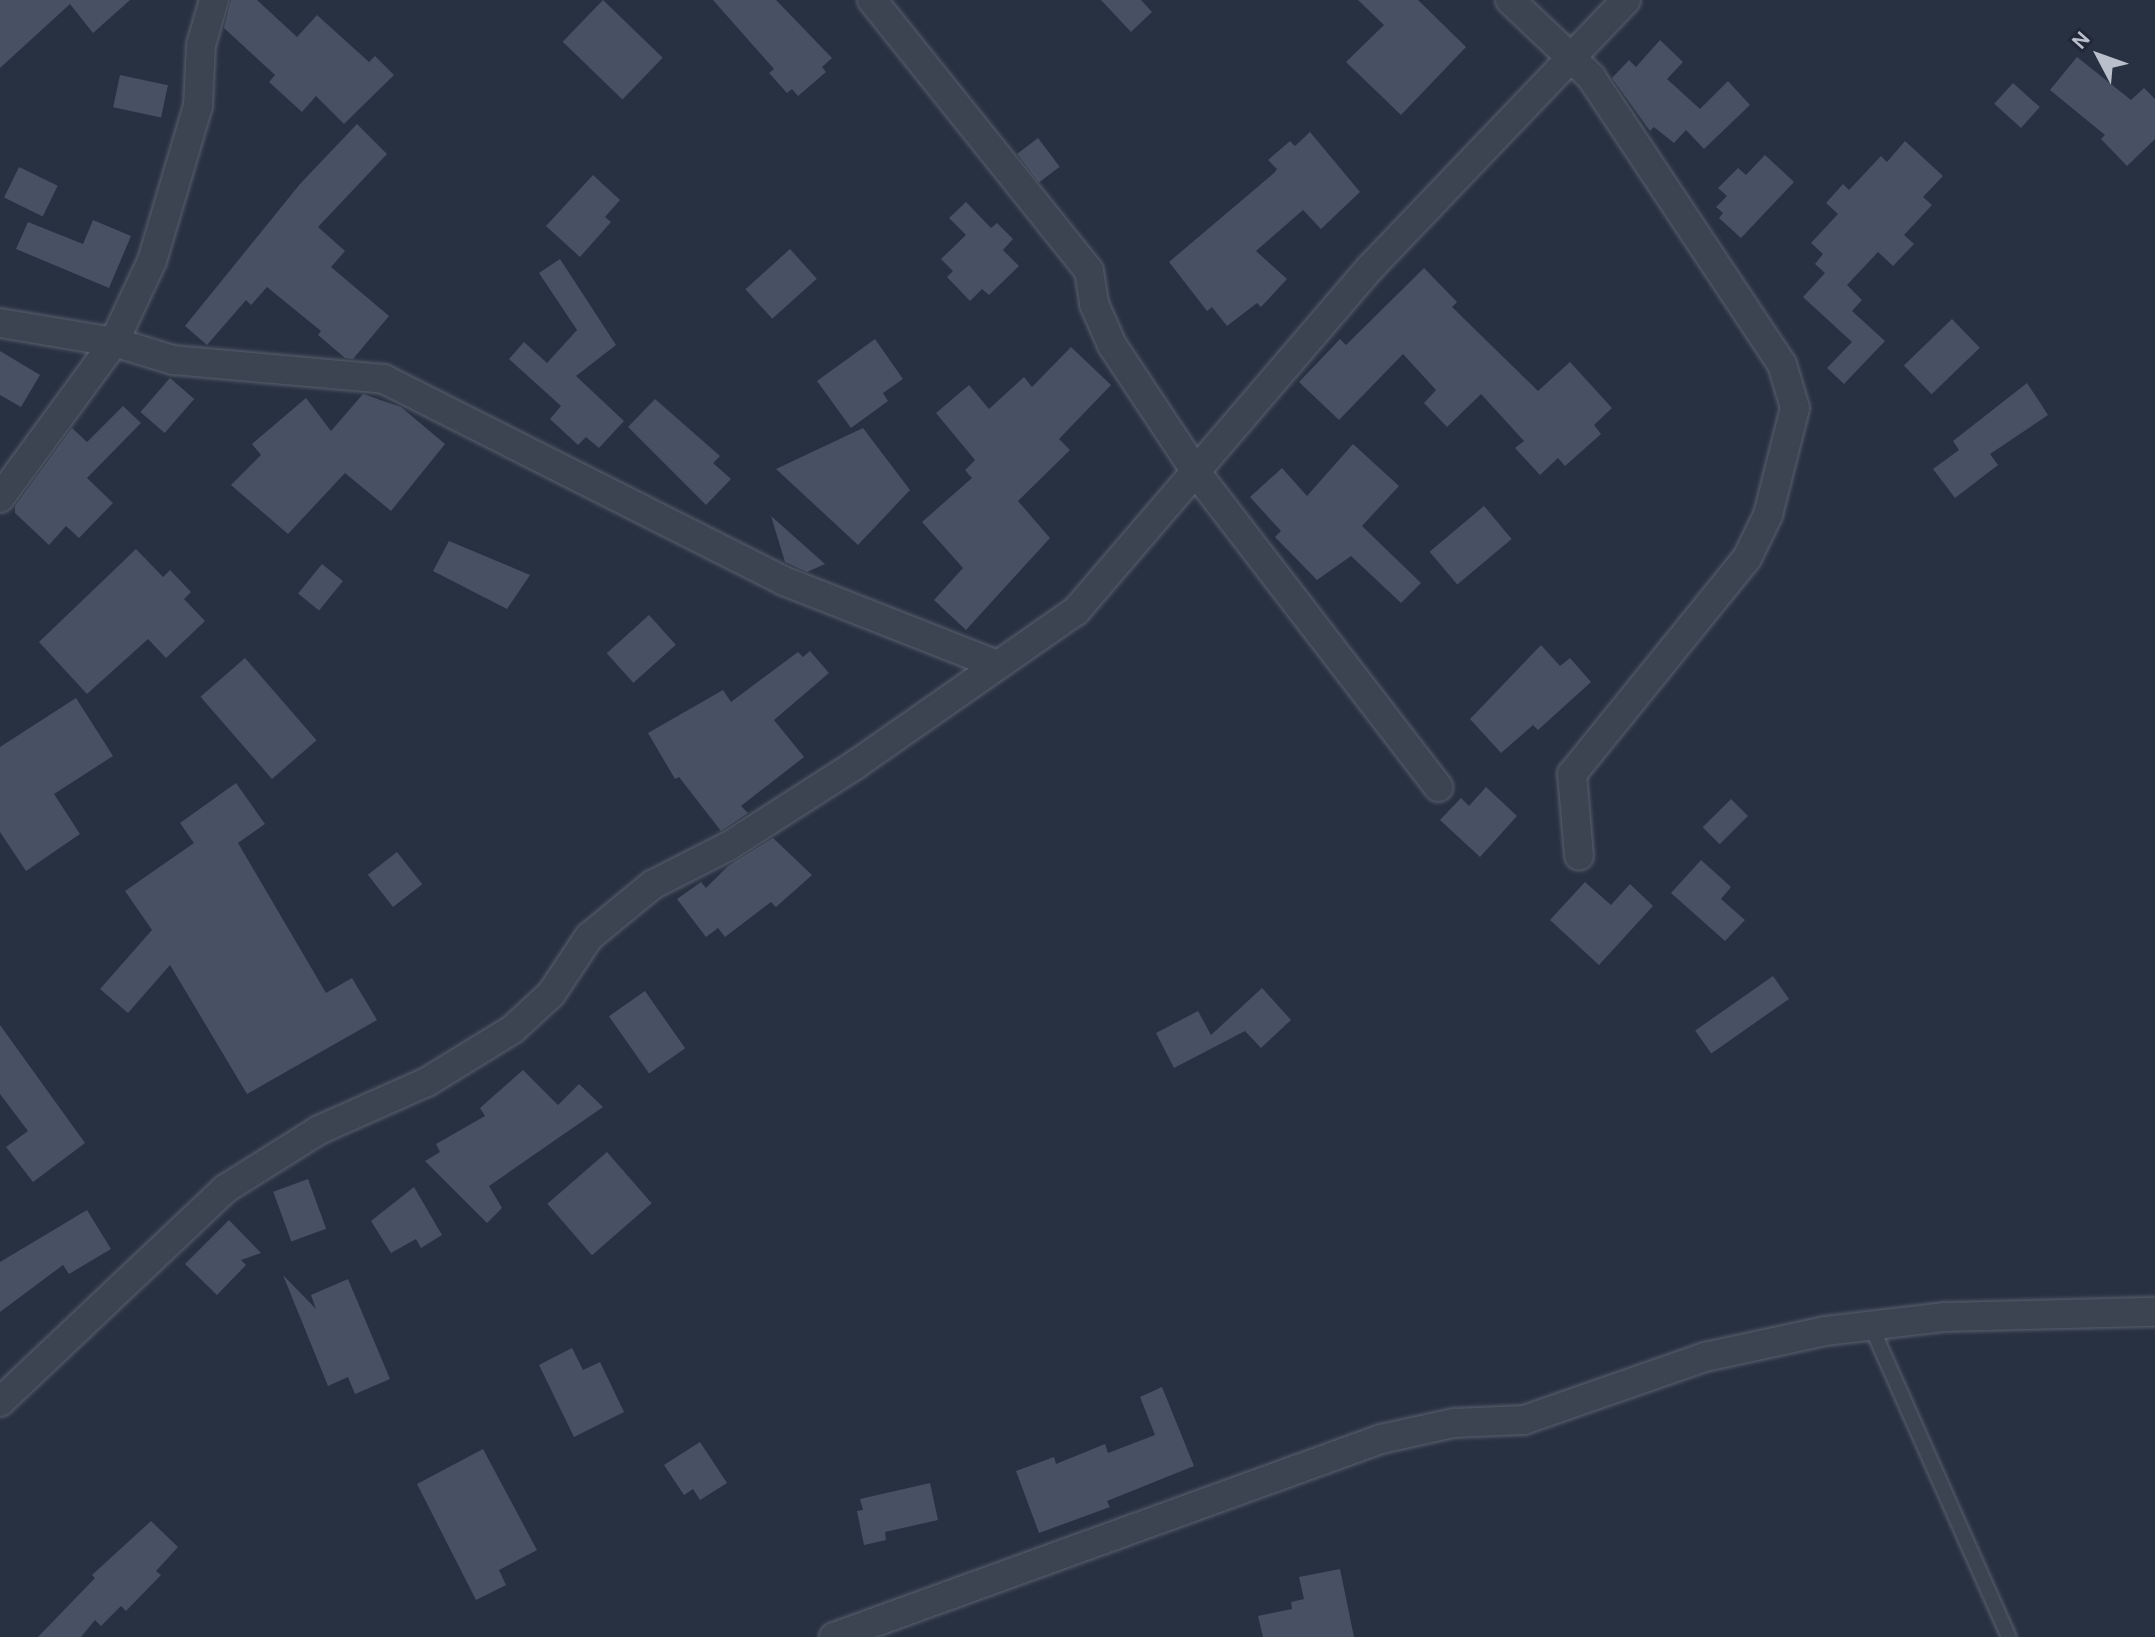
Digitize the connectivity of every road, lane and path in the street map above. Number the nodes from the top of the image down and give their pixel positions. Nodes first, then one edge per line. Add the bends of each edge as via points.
1 (214, 0) edge
2 (872, 0) edge
3 (1510, 0) edge
4 (1626, 0) edge
5 (1572, 59) junction
6 (0, 323) edge
7 (114, 342) junction
8 (1198, 475) junction
9 (0, 498) edge
10 (997, 665) junction
11 (1438, 787) dead end
12 (1579, 856) dead end
13 (2155, 1312) edge
14 (1871, 1326) junction
15 (0, 1402) edge
16 (834, 1637) edge
17 (2009, 1637) edge

1 - 7 street via 201,45 198,106 152,261
2 - 8 street via 1089,271 1094,304 1112,345
3 - 5 street
4 - 5 street
5 - 8 street via 1371,267
5 - 12 street via 1591,77 1782,364 1795,408 1768,515 1747,558 1572,774
6 - 7 street
7 - 9 street
7 - 10 street via 173,360 384,379 784,581
8 - 10 street via 1076,611
8 - 11 street
10 - 15 street via 729,846 652,885 589,937 551,994 513,1029 427,1082 319,1130 225,1189
13 - 14 street via 1945,1317
14 - 16 street via 1705,1357 1524,1420 1454,1423 1381,1439
14 - 17 lane

